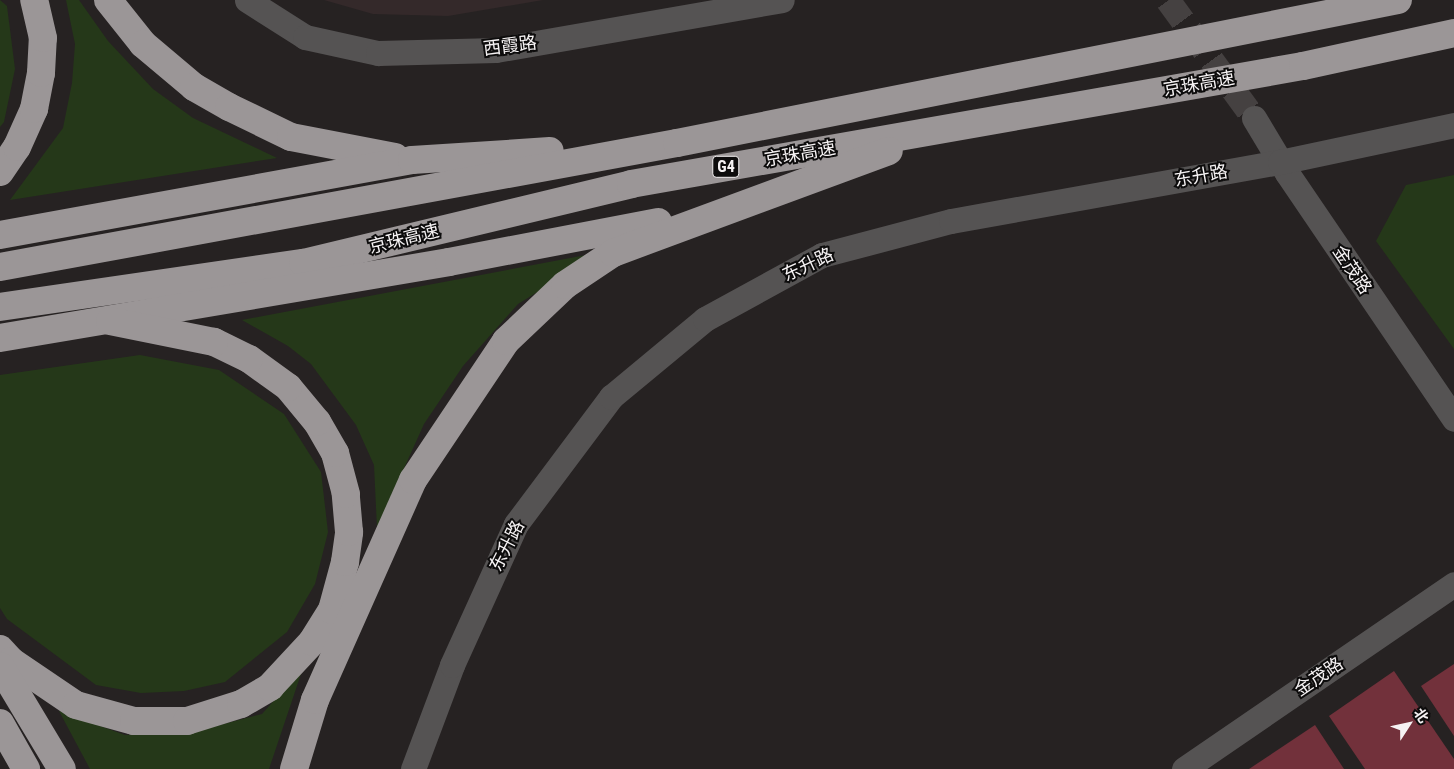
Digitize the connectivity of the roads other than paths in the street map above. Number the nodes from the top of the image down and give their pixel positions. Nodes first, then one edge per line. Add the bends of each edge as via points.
1 (34, 0) edge
2 (108, 0) edge
3 (247, 0) edge
4 (782, 0) edge
5 (1398, 0) edge
6 (1454, 33) edge
7 (1254, 118) tunnel mouth
8 (964, 125) junction
9 (1454, 126) edge
10 (677, 143) junction
11 (412, 160) junction
12 (1280, 162) junction
13 (0, 172) edge
14 (731, 208) junction
15 (0, 235) edge
16 (0, 267) edge
17 (0, 308) edge
18 (110, 320) junction
19 (0, 338) edge
20 (1454, 419) edge
21 (1454, 584) edge
22 (0, 649) edge
23 (0, 666) edge
24 (0, 723) edge
25 (26, 769) edge
26 (62, 769) edge
27 (294, 769) edge
28 (413, 769) edge
29 (1184, 769) edge

1 - 13 highway via 43,38 34,109 17,147
2 - 11 highway via 143,44 194,87 229,107 291,137
3 - 4 street, 西霞路 via 305,36 378,53 496,50
5 - 10 highway, 京珠高速 / G4
6 - 8 highway, 京珠高速 / G4 via 1303,66
7 - 12 street, 金茂路
8 - 14 highway
8 - 17 highway, 京珠高速 / G4 via 631,184 303,264
9 - 12 street, 东升路
10 - 11 highway
10 - 16 highway, 京珠高速 / G4
11 - 15 highway
12 - 20 street, 金茂路
12 - 28 street, 东升路 via 952,221 822,255 704,319 611,398 516,524 452,665
14 - 18 highway via 449,262
14 - 27 highway via 614,253 565,285 506,341 413,480 315,700
18 - 19 highway
18 - 22 highway via 214,342 249,359 288,387 317,422 335,453 346,494 349,532 332,610 312,642 270,687 240,704 186,721 134,721 76,705 11,661
21 - 29 street, 金茂路
23 - 26 highway
24 - 25 highway

